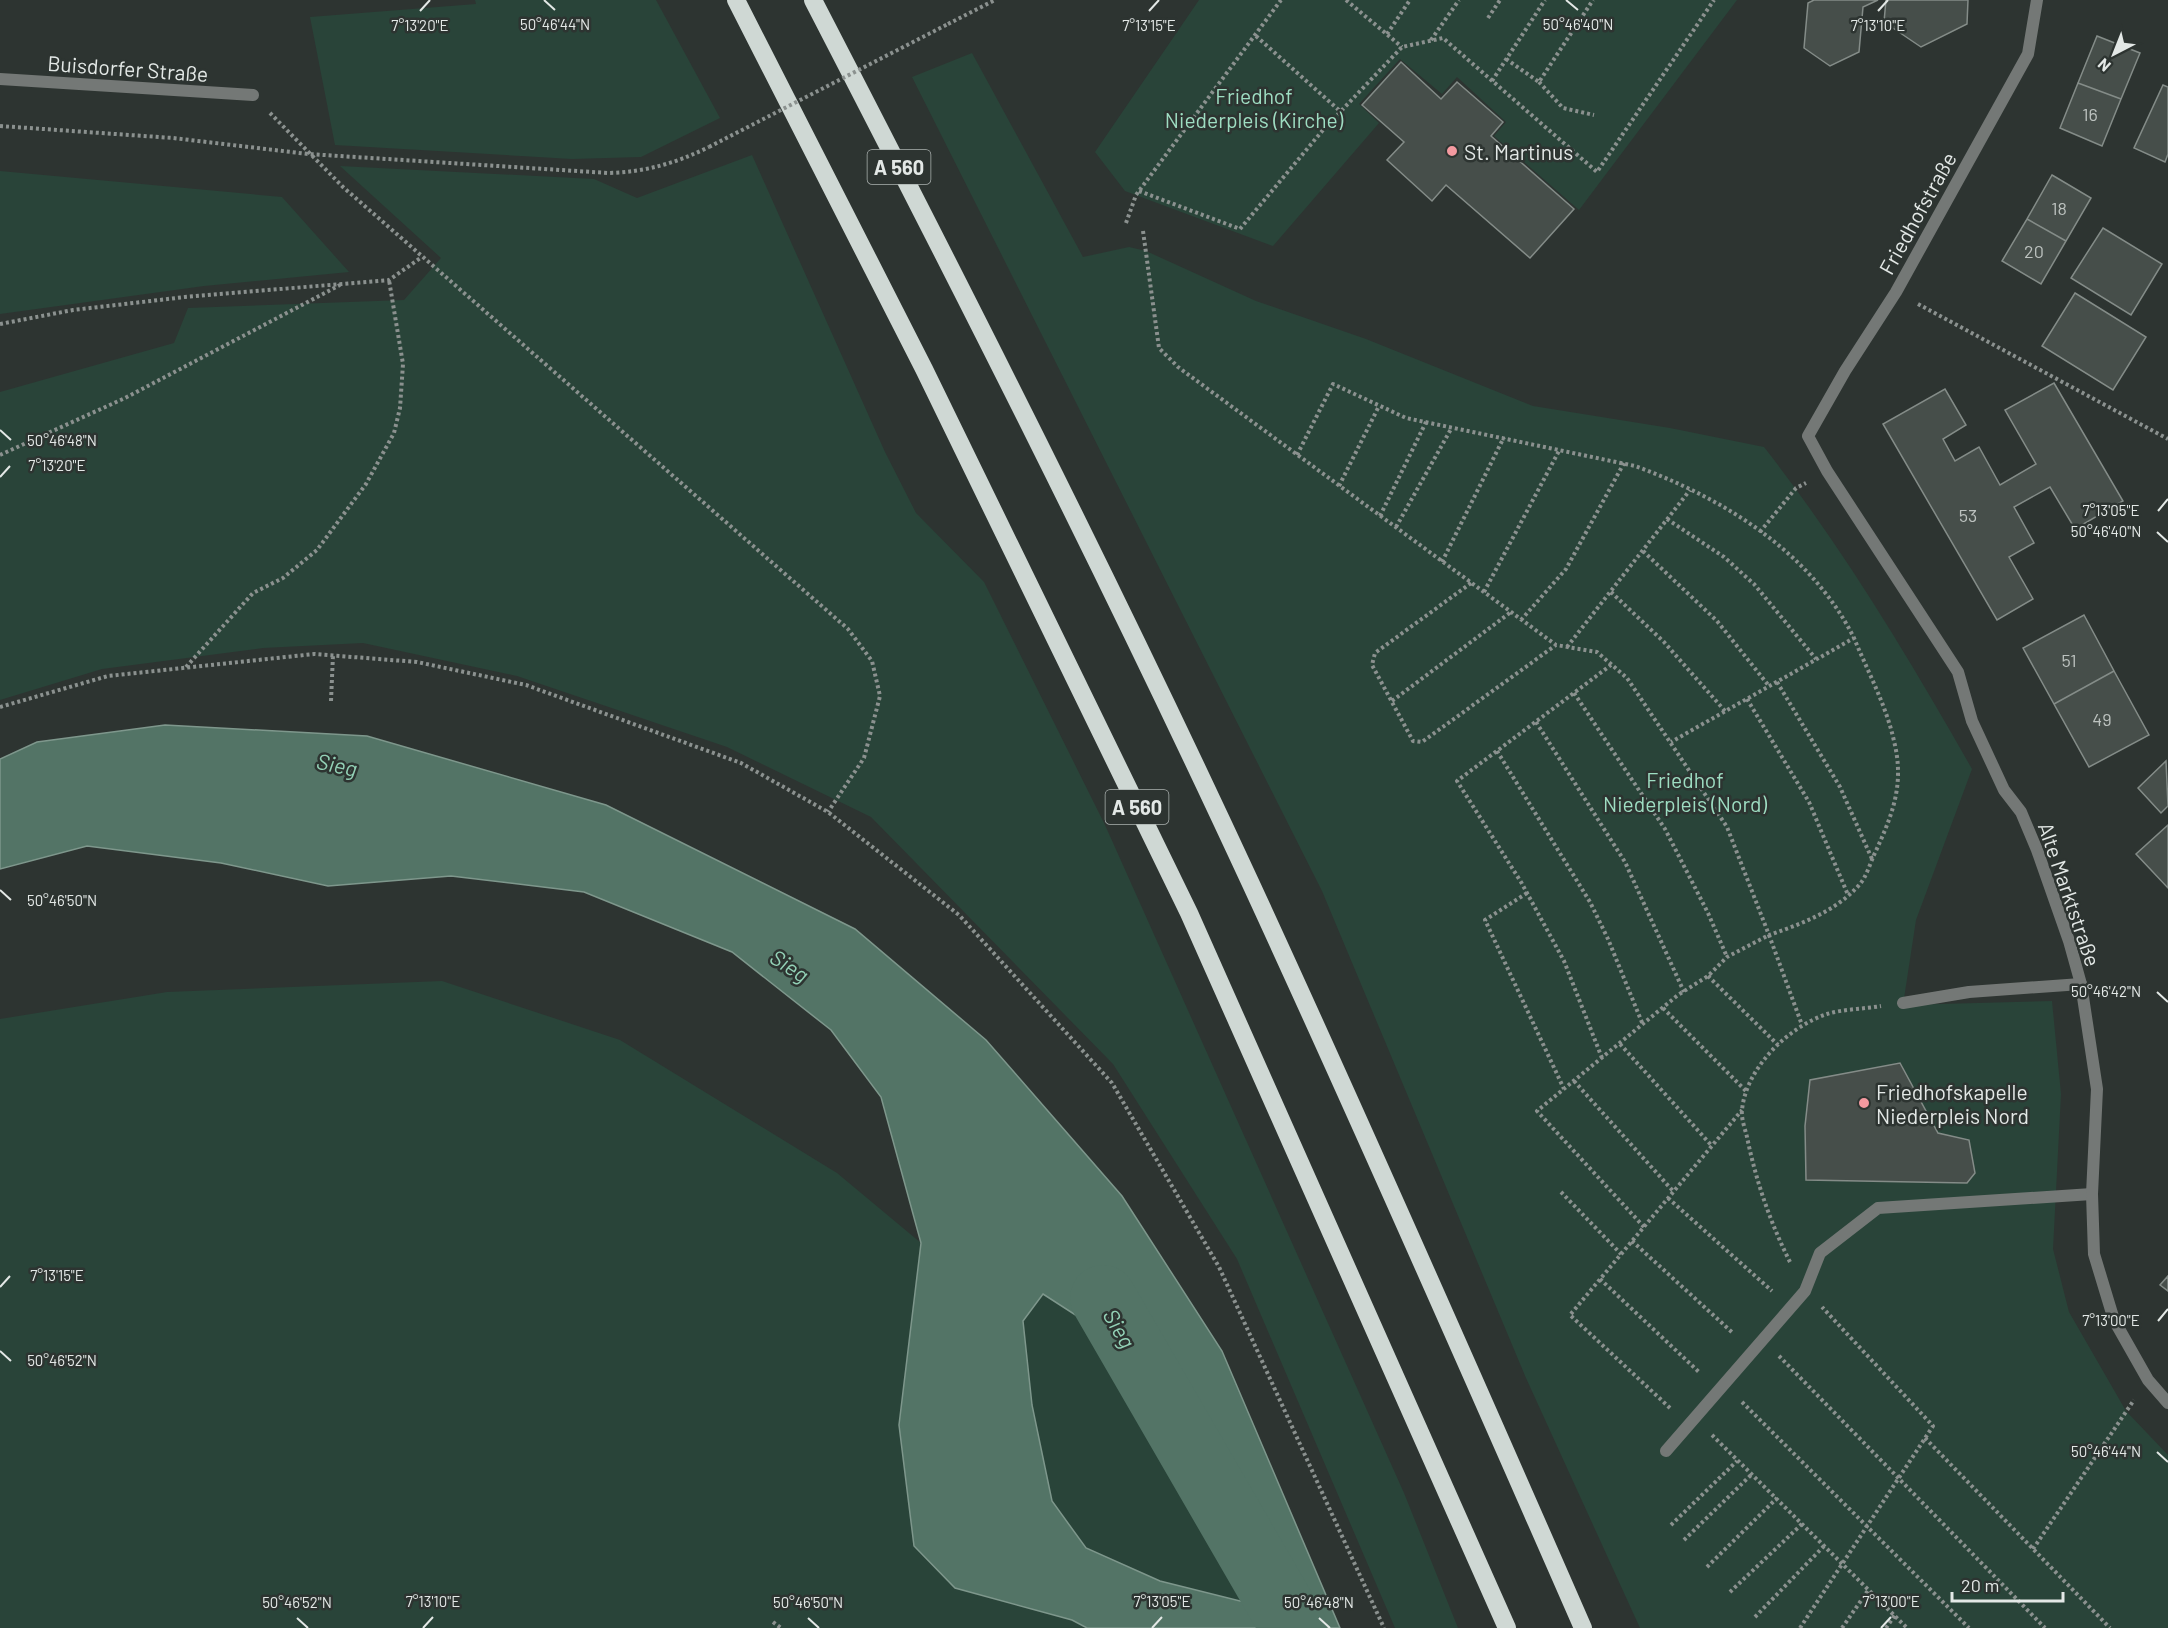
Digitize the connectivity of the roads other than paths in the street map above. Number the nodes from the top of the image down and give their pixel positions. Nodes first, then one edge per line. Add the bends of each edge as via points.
1 (736, 0) edge
2 (813, 0) edge
3 (2037, 0) edge
4 (0, 79) edge
5 (253, 94) road end
6 (1808, 436) joint
7 (2080, 984) junction
8 (1903, 1003) dead end
9 (2092, 1194) junction
10 (2168, 1404) edge
11 (1666, 1451) dead end
12 (1507, 1628) edge
13 (1583, 1628) edge

1 - 12 highway, A 560 via 924,369 1189,913
2 - 13 highway, A 560 via 985,333 1249,881 1438,1296
3 - 6 street, Friedhofstraße via 2028,54 1896,292
4 - 5 street, Buisdorfer Straße
6 - 7 street, Alte Marktstraße via 1958,672 1972,721 2037,850
7 - 8 street via 1969,992
7 - 9 street, Alte Marktstraße via 2097,1089
9 - 10 street, Alte Marktstraße via 2094,1254 2114,1320 2148,1380
9 - 11 street via 1878,1209 1820,1253 1805,1291

